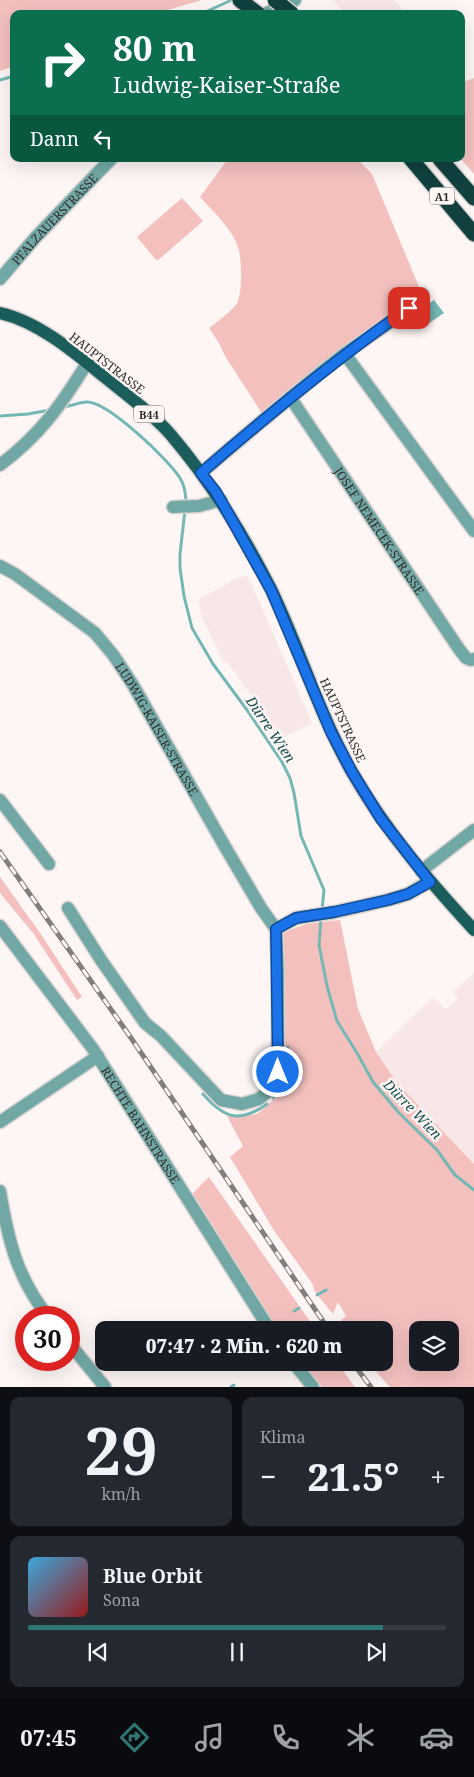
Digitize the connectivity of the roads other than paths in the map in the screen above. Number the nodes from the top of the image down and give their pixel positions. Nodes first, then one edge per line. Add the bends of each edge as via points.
1 (240, 0) edge
2 (275, 0) edge
3 (295, 0) edge
4 (253, 10) edge
5 (274, 10) edge
6 (287, 10) edge
7 (108, 162) edge
8 (414, 162) edge
9 (443, 162) edge
10 (474, 198) edge
11 (474, 234) edge
12 (0, 279) edge
13 (422, 294) dead end
14 (0, 313) edge
15 (345, 354) junction
16 (87, 363) junction
17 (290, 397) junction
18 (0, 465) edge
19 (201, 473) junction
20 (220, 500) junction
21 (174, 507) dead end
22 (474, 531) edge
23 (0, 566) edge
24 (474, 659) edge
25 (0, 800) edge
26 (474, 830) edge
27 (50, 864) dead end
28 (421, 871) junction
29 (430, 882) junction
30 (68, 908) dead end
31 (0, 926) edge
32 (276, 929) junction
33 (474, 930) edge
34 (98, 1056) junction
35 (0, 1122) edge
36 (0, 1191) edge
37 (40, 1306) edge
38 (264, 1321) edge
39 (80, 1356) edge
40 (300, 1371) edge
41 (105, 1387) edge
42 (313, 1387) edge

1 - 4 highway
2 - 6 highway, bridge
3 - 5 street
7 - 12 street, PFALZAUERSTRASSE
8 - 11 highway, A1
9 - 10 highway, A1
13 - 15 street via 409,308
14 - 16 main road, HAUPTSTRASSE / B44 via 18,318 47,334
15 - 17 street
15 - 22 street
16 - 18 street via 50,420
16 - 19 main road, HAUPTSTRASSE / B44 via 146,410
17 - 19 street
17 - 24 street, JOSEF NEMECEK-STRASSE via 459,649 466,658
19 - 20 main road, HAUPTSTRASSE / B44
20 - 21 street via 199,506
20 - 28 main road, HAUPTSTRASSE / B44 via 271,590 352,772 381,819
23 - 32 street, LUDWIG-KAISER-STRASSE via 95,632 114,656 134,684 224,845
25 - 27 street
26 - 28 street
28 - 29 main road, HAUPTSTRASSE / B44
29 - 32 street via 408,894 296,918
29 - 33 main road, HAUPTSTRASSE / B44
30 - 32 street via 141,1026 161,1036 221,1100 242,1104 259,1099 273,1087 278,1072
31 - 34 street, RECHTE BAHNSTRASSE
34 - 35 street
34 - 38 street, RECHTE BAHNSTRASSE
36 - 37 street via 6,1231 16,1262
39 - 41 street
40 - 42 street

